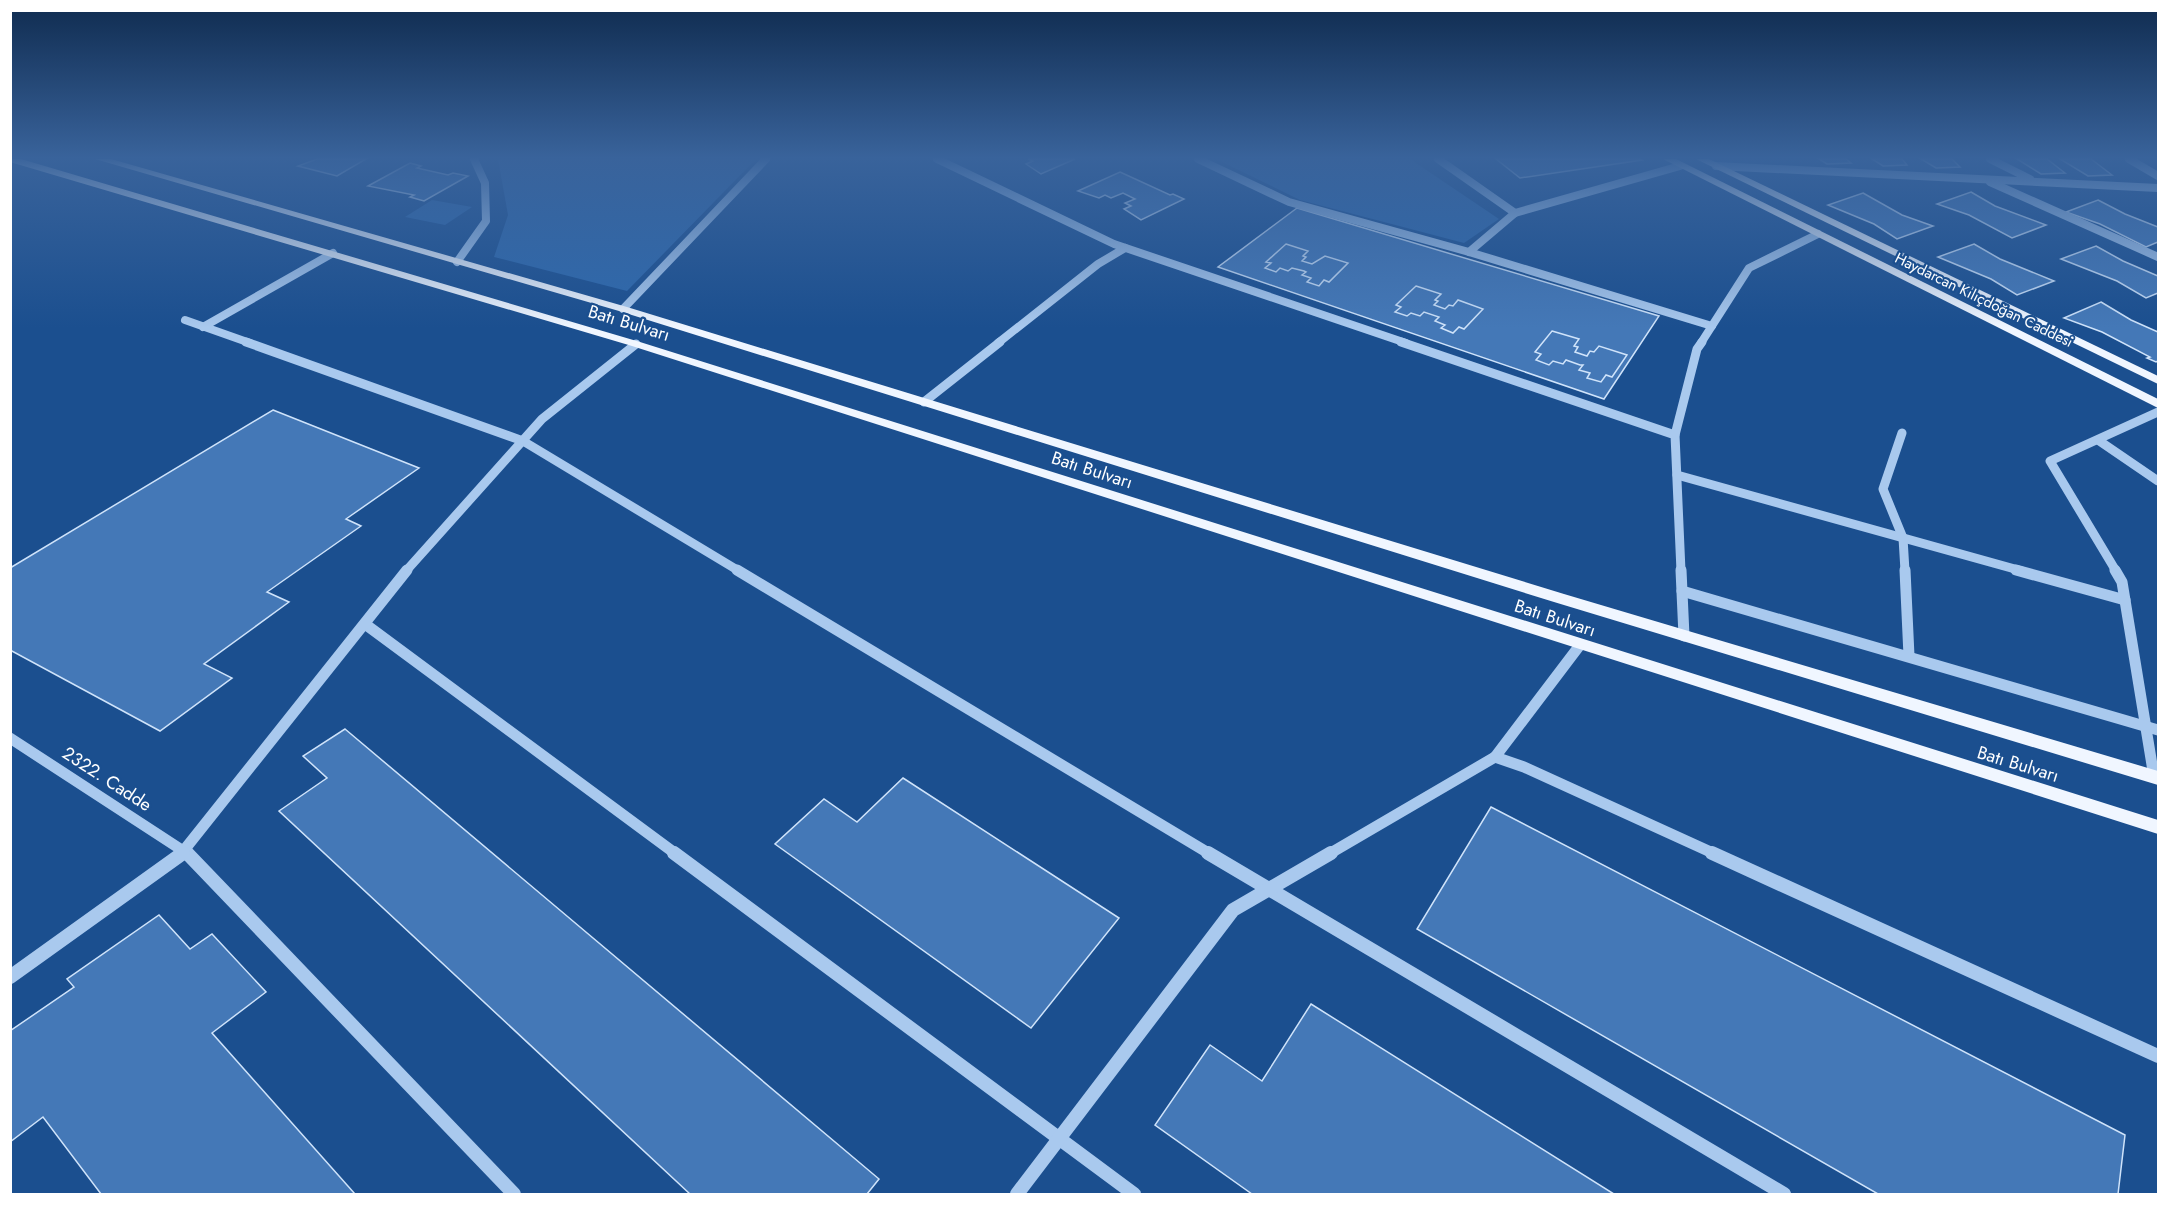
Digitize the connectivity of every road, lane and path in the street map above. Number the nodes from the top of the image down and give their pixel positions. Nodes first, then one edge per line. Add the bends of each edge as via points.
1 (204, 215) edge
2 (295, 215) edge
3 (486, 215) edge
4 (712, 215) edge
5 (1056, 215) edge
6 (1337, 215) edge
7 (1512, 215) edge
8 (1780, 215) edge
9 (1818, 215) edge
10 (2066, 215) edge
11 (1818, 234) junction
12 (1125, 248) junction
13 (1469, 252) junction
14 (333, 253) junction
15 (2158, 256) edge
16 (457, 262) junction
17 (623, 309) junction
18 (185, 320) dead end
19 (1712, 326) junction
20 (203, 327) junction
21 (636, 344) junction
22 (2158, 380) edge
23 (924, 402) junction
24 (2158, 404) edge
25 (2158, 412) edge
26 (1902, 433) dead end
27 (1675, 435) junction
28 (2098, 440) junction
29 (523, 441) junction
30 (1677, 475) junction
31 (2158, 481) edge
32 (1903, 538) junction
33 (1682, 591) junction
34 (2125, 600) junction
35 (364, 624) junction
36 (1684, 636) junction
37 (1580, 645) junction
38 (1909, 656) junction
39 (2146, 727) junction
40 (2158, 730) edge
41 (10, 738) edge
42 (1495, 757) junction
43 (2156, 778) edge
44 (2158, 826) edge
45 (184, 851) junction
46 (1268, 889) junction
47 (10, 977) edge
48 (2158, 1056) edge
49 (1060, 1138) junction
50 (514, 1194) edge
51 (1017, 1194) edge
52 (1134, 1194) edge
53 (1784, 1194) edge

1 - 14 main road, Batı Bulvarı
2 - 16 main road, Batı Bulvarı
3 - 16 street via 486,221
4 - 17 street
5 - 12 street
6 - 13 street
7 - 13 street
8 - 11 main road, Haydarcan Kılıçdoğan Caddesi
9 - 22 main road, Haydarcan Kılıçdoğan Caddesi
10 - 15 street
11 - 19 street via 1749,268
11 - 24 main road, Haydarcan Kılıçdoğan Caddesi
12 - 23 street via 1098,264
12 - 27 street
13 - 19 street
14 - 20 street
14 - 21 main road, Batı Bulvarı
16 - 17 main road, Batı Bulvarı
17 - 23 main road, Batı Bulvarı
18 - 20 street
19 - 27 street via 1697,349
20 - 29 street
21 - 29 street via 542,419
21 - 37 main road, Batı Bulvarı
23 - 36 main road, Batı Bulvarı
25 - 28 street
26 - 32 street via 1883,489
27 - 30 street
28 - 31 street
28 - 34 street via 2050,461 2122,582
29 - 35 street via 421,552
29 - 46 street
30 - 32 street
30 - 33 street
32 - 34 street
32 - 38 street
33 - 36 street
33 - 38 street
34 - 39 street
35 - 45 street
35 - 49 street
36 - 43 main road, Batı Bulvarı
37 - 42 street
37 - 44 main road, Batı Bulvarı
38 - 39 street
39 - 40 street
39 - 43 street
41 - 45 street, 2322. Cadde
42 - 46 street
42 - 48 street
45 - 47 street
45 - 50 street, 2322. Cadde
46 - 49 street via 1233,910
46 - 53 street
49 - 51 street
49 - 52 street

